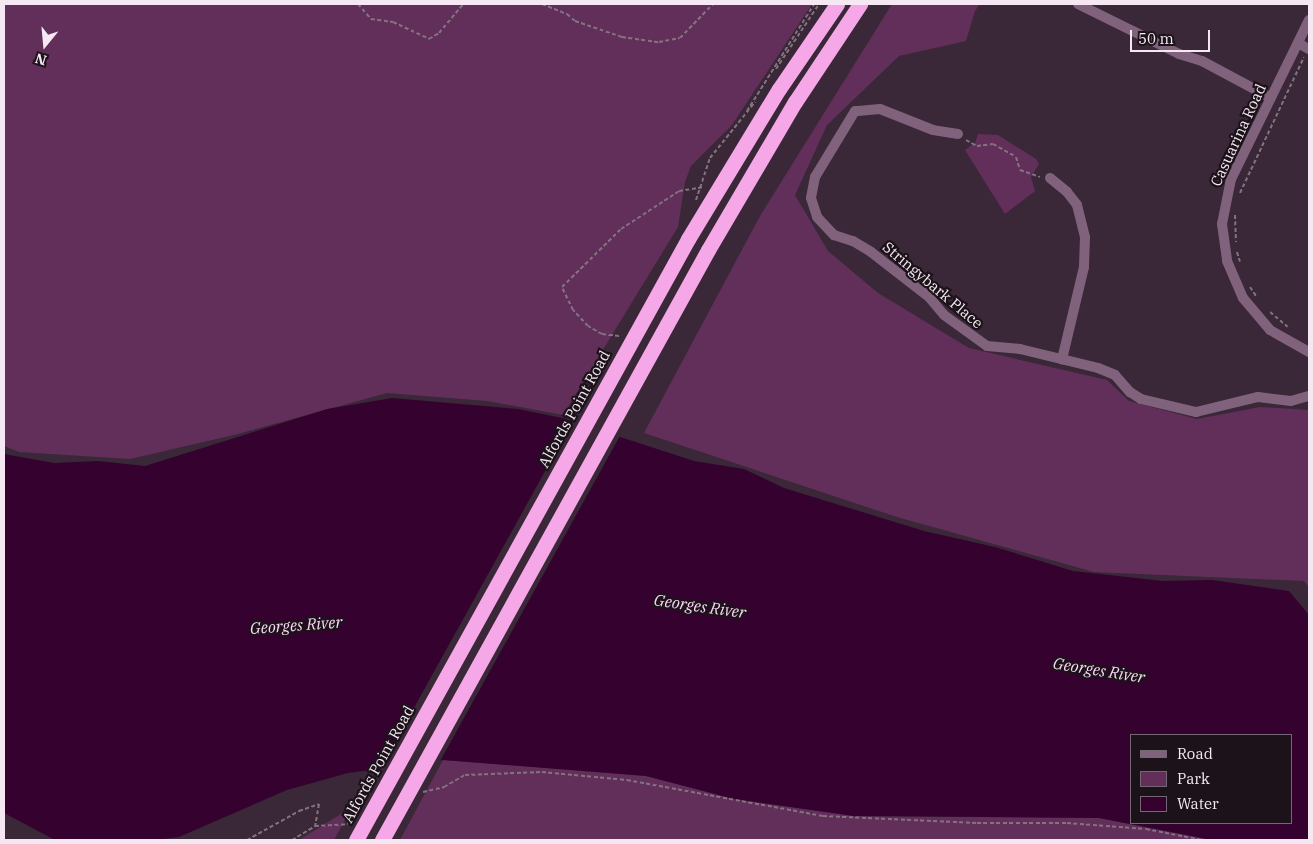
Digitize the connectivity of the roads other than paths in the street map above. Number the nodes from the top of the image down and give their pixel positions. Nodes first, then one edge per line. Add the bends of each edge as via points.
1 (837, 4) edge
2 (860, 4) edge
3 (1078, 4) edge
4 (1309, 20) edge
5 (1298, 43) junction
6 (1309, 49) edge
7 (1271, 98) junction
8 (958, 134) road end
9 (1050, 178) road end
10 (1309, 352) edge
11 (1062, 359) junction
12 (1309, 396) edge
13 (356, 840) edge
14 (382, 840) edge

1 - 13 highway, Alfords Point Road, bridge via 779,89 688,239
2 - 14 highway, bridge via 794,102 708,250
3 - 7 street via 1179,54 1202,61
4 - 5 street, Casuarina Road
5 - 6 street
5 - 7 street, Casuarina Road
7 - 10 street, Casuarina Road via 1228,190 1222,224 1224,248 1236,286 1250,309 1281,338
8 - 11 street, Stringybark Place via 933,130 880,109 855,111 815,177 811,198 816,217 828,231 857,243 922,291 944,315 981,343 998,349 1020,349
9 - 11 street via 1067,192 1077,206 1085,237 1084,267
11 - 12 street, Stringybark Place via 1110,372 1141,398 1196,412 1264,396 1292,402

